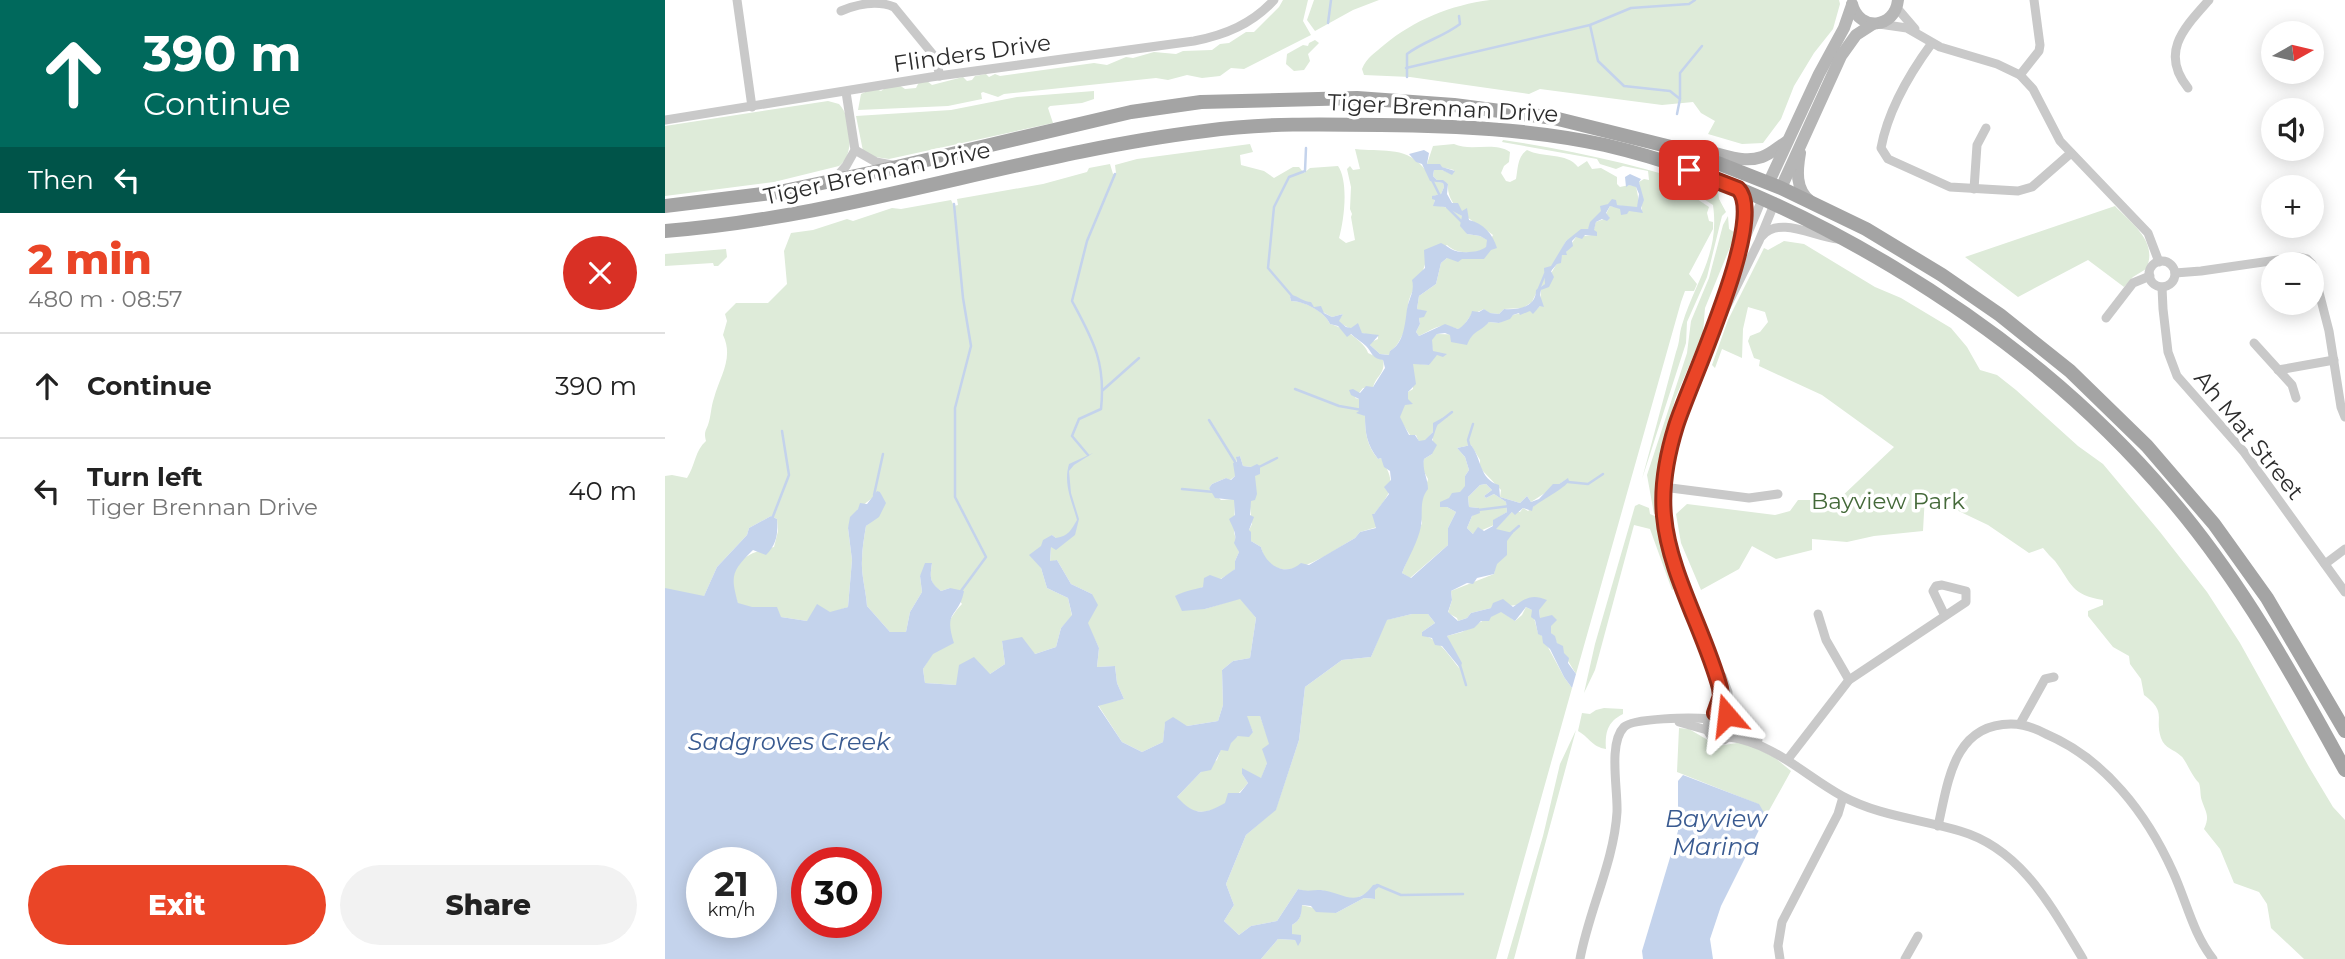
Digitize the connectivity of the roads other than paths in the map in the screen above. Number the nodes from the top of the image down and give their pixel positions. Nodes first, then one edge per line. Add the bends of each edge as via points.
1 (737, 0) edge
2 (1274, 0) edge
3 (2034, 0) edge
4 (2209, 0) edge
5 (1852, 2) edge
6 (1897, 4) edge
7 (841, 11) dead end
8 (1875, 24) junction
9 (1928, 40) junction
10 (2020, 75) junction
11 (940, 76) junction
12 (2188, 88) dead end
13 (846, 92) junction
14 (752, 107) junction
15 (665, 120) edge
16 (1986, 128) dead end
17 (1795, 139) junction
18 (855, 150) junction
19 (1687, 151) junction
20 (2071, 153) junction
21 (899, 167) junction
22 (833, 181) junction
23 (1728, 184) junction
24 (1775, 185) junction
25 (1974, 189) junction
26 (1769, 200) junction
27 (1811, 201) junction
28 (665, 206) edge
29 (665, 232) edge
30 (1848, 240) junction
31 (1759, 241) junction
32 (1739, 251) junction
33 (2159, 261) junction
34 (2261, 262) edge
35 (2175, 273) junction
36 (2150, 276) junction
37 (2162, 287) junction
38 (2324, 311) edge
39 (2106, 318) dead end
40 (2254, 343) dead end
41 (1708, 344) junction
42 (2334, 360) junction
43 (2279, 370) junction
44 (2296, 398) dead end
45 (2345, 417) edge
46 (1663, 486) junction
47 (1778, 494) dead end
48 (2345, 549) edge
49 (2325, 564) junction
50 (2345, 592) edge
51 (1818, 614) dead end
52 (1945, 616) dead end
53 (1711, 660) junction
54 (2054, 677) dead end
55 (1849, 680) junction
56 (1727, 715) junction
57 (1710, 721) junction
58 (2020, 724) junction
59 (1734, 725) junction
60 (2345, 731) edge
61 (1729, 737) junction
62 (1767, 749) junction
63 (1788, 759) junction
64 (2345, 770) edge
65 (1843, 796) junction
66 (1938, 826) junction
67 (1918, 936) dead end
68 (2081, 956) edge
69 (1580, 959) edge
70 (1780, 959) edge
71 (1905, 959) edge
72 (2069, 959) edge
73 (2213, 959) edge

1 - 14 street
2 - 11 street, Flinders Drive via 1250,22 1207,39
3 - 10 street via 2039,51
4 - 12 street via 2178,40 2177,67
5 - 8 main road via 1859,18
5 - 17 main road
6 - 8 main road via 1891,17
6 - 9 street
7 - 11 street via 872,3 894,8 935,57
8 - 9 street via 1903,27
8 - 17 main road via 1846,47
9 - 10 street
9 - 25 street via 1908,78 1881,152 1943,185
10 - 20 street
11 - 13 street, Flinders Drive
13 - 14 street, Flinders Drive
13 - 18 street
14 - 15 street, Flinders Drive
16 - 25 street via 1977,145
17 - 19 main road via 1755,159
17 - 24 main road
17 - 27 main road via 1799,186
18 - 21 street
18 - 22 street
19 - 21 main road, Tiger Brennan Drive via 1521,113 1319,98 1201,102 1131,112
19 - 24 main road, Tiger Brennan Drive
20 - 25 street via 2027,190
20 - 33 street via 2146,230
21 - 22 main road, Tiger Brennan Drive
22 - 28 main road, Tiger Brennan Drive
23 - 26 main road, Tiger Brennan Drive
23 - 29 main road, Tiger Brennan Drive via 1645,156 1557,136 1424,125 1267,124 1135,140 792,214
23 - 32 street via 1744,198
24 - 26 main road
24 - 27 main road, Tiger Brennan Drive
26 - 30 main road, Tiger Brennan Drive
26 - 31 street
26 - 32 street
27 - 60 main road, Tiger Brennan Drive via 1866,229 1978,300 2048,353 2108,407 2190,494 2241,560
30 - 31 street via 1779,228 1766,232
30 - 64 main road, Tiger Brennan Drive via 2010,344 2094,416 2136,460 2201,537 2246,600
31 - 41 street
32 - 41 street
33 - 35 street via 2170,263
33 - 36 street
34 - 35 street
35 - 37 street via 2171,284
36 - 37 street
36 - 39 street via 2133,284
37 - 49 street, Ah Mat Street via 2168,352 2175,372 2244,452
38 - 42 street
40 - 43 street
41 - 46 street via 1675,428
42 - 43 street
42 - 45 street
43 - 44 street
46 - 47 street via 1749,498
46 - 53 street via 1670,549
48 - 49 street
49 - 50 street, Ah Mat Street
51 - 55 street via 1826,640
52 - 55 street
53 - 56 street via 1728,692
53 - 57 street via 1721,696
54 - 58 street via 2045,679
55 - 63 street
56 - 57 street
56 - 59 street
57 - 61 street via 1709,735 1719,740
57 - 69 street via 1631,723 1618,735 1615,827
58 - 66 street via 1983,730 1959,750
58 - 73 street via 2087,755 2121,790 2160,847
59 - 61 street
59 - 62 street
61 - 62 street
62 - 63 street
63 - 65 street
65 - 66 street via 1879,812
65 - 70 street via 1783,922
66 - 68 street via 1986,842 2015,862 2045,895
67 - 71 street
68 - 72 street

